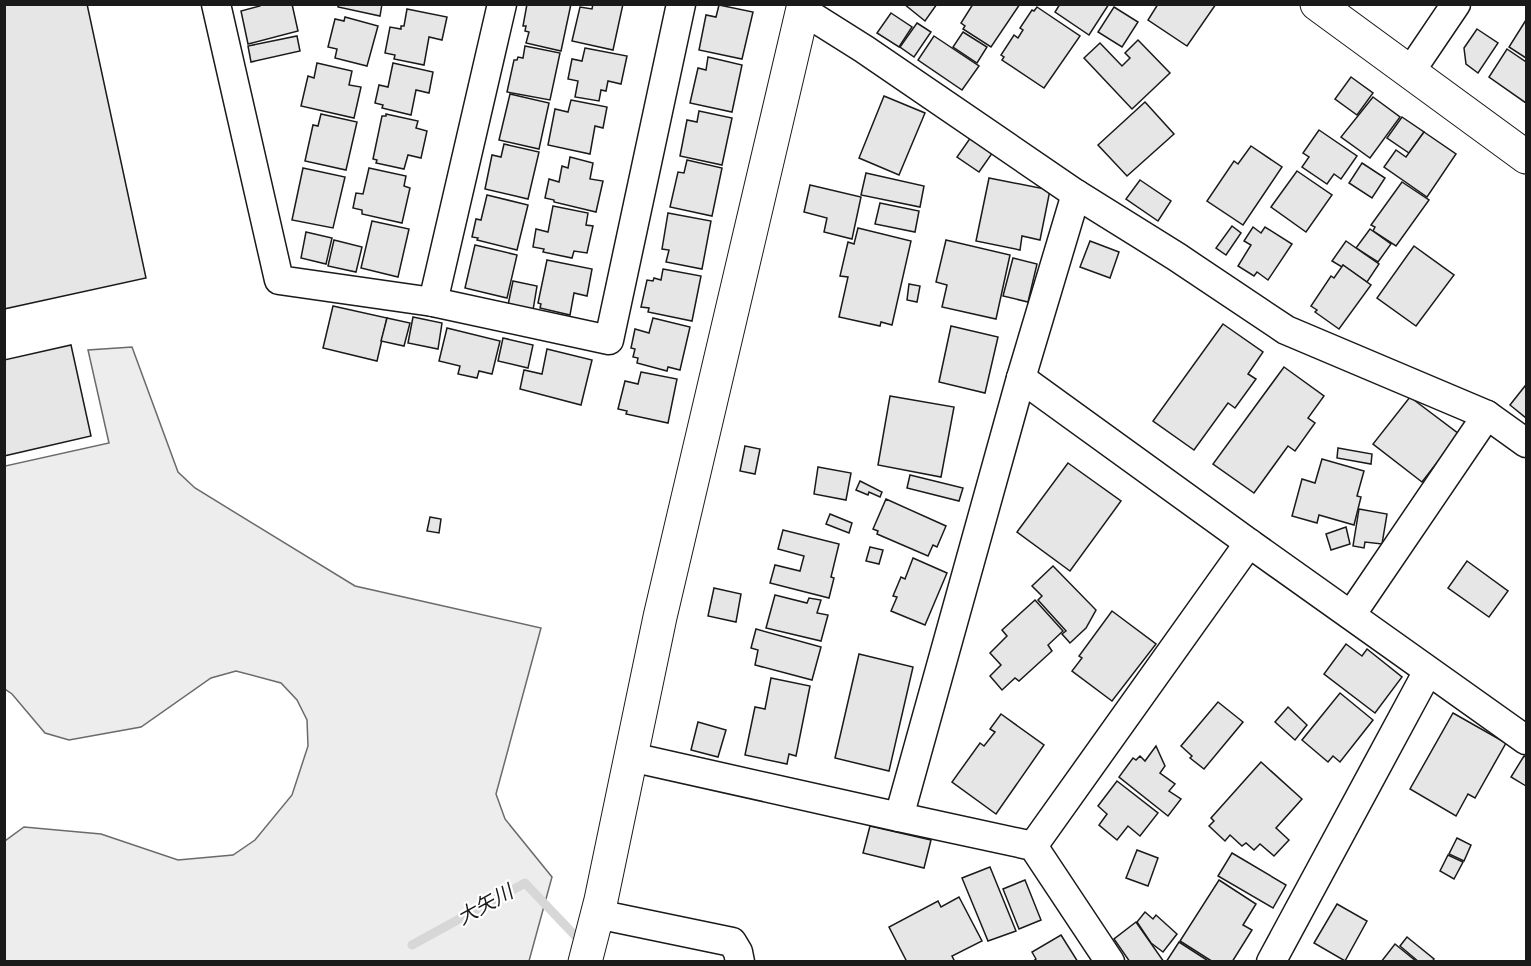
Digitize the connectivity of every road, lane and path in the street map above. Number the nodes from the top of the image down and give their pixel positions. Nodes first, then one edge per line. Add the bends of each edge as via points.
1 (216, 4) edge
2 (502, 4) edge
3 (681, 4) edge
4 (1317, 4) edge
5 (1456, 4) edge
6 (803, 7) edge
7 (1410, 72) junction
8 (1527, 157) edge
9 (1076, 194) junction
10 (433, 302) junction
11 (1021, 378) junction
12 (1487, 415) junction
13 (1527, 443) edge
14 (1249, 543) junction
15 (1351, 615) junction
16 (1428, 671) junction
17 (1527, 740) edge
18 (631, 757) junction
19 (899, 817) junction
20 (1033, 846) junction
21 (599, 907) junction
22 (585, 962) edge
23 (740, 962) edge
24 (1110, 962) edge
25 (1272, 962) edge

1 - 10 street via 279,280
2 - 10 street
3 - 10 street via 609,340
4 - 7 street
5 - 7 street
6 - 9 street
6 - 18 street via 660,617
7 - 8 street
9 - 11 street
9 - 12 street via 1286,330
11 - 14 street
11 - 19 street
12 - 13 street
12 - 15 street
14 - 15 street
14 - 20 street
15 - 16 street
16 - 17 street
16 - 25 street
18 - 19 street
18 - 21 street
19 - 20 street
20 - 24 street
21 - 22 street
21 - 23 street via 732,942

